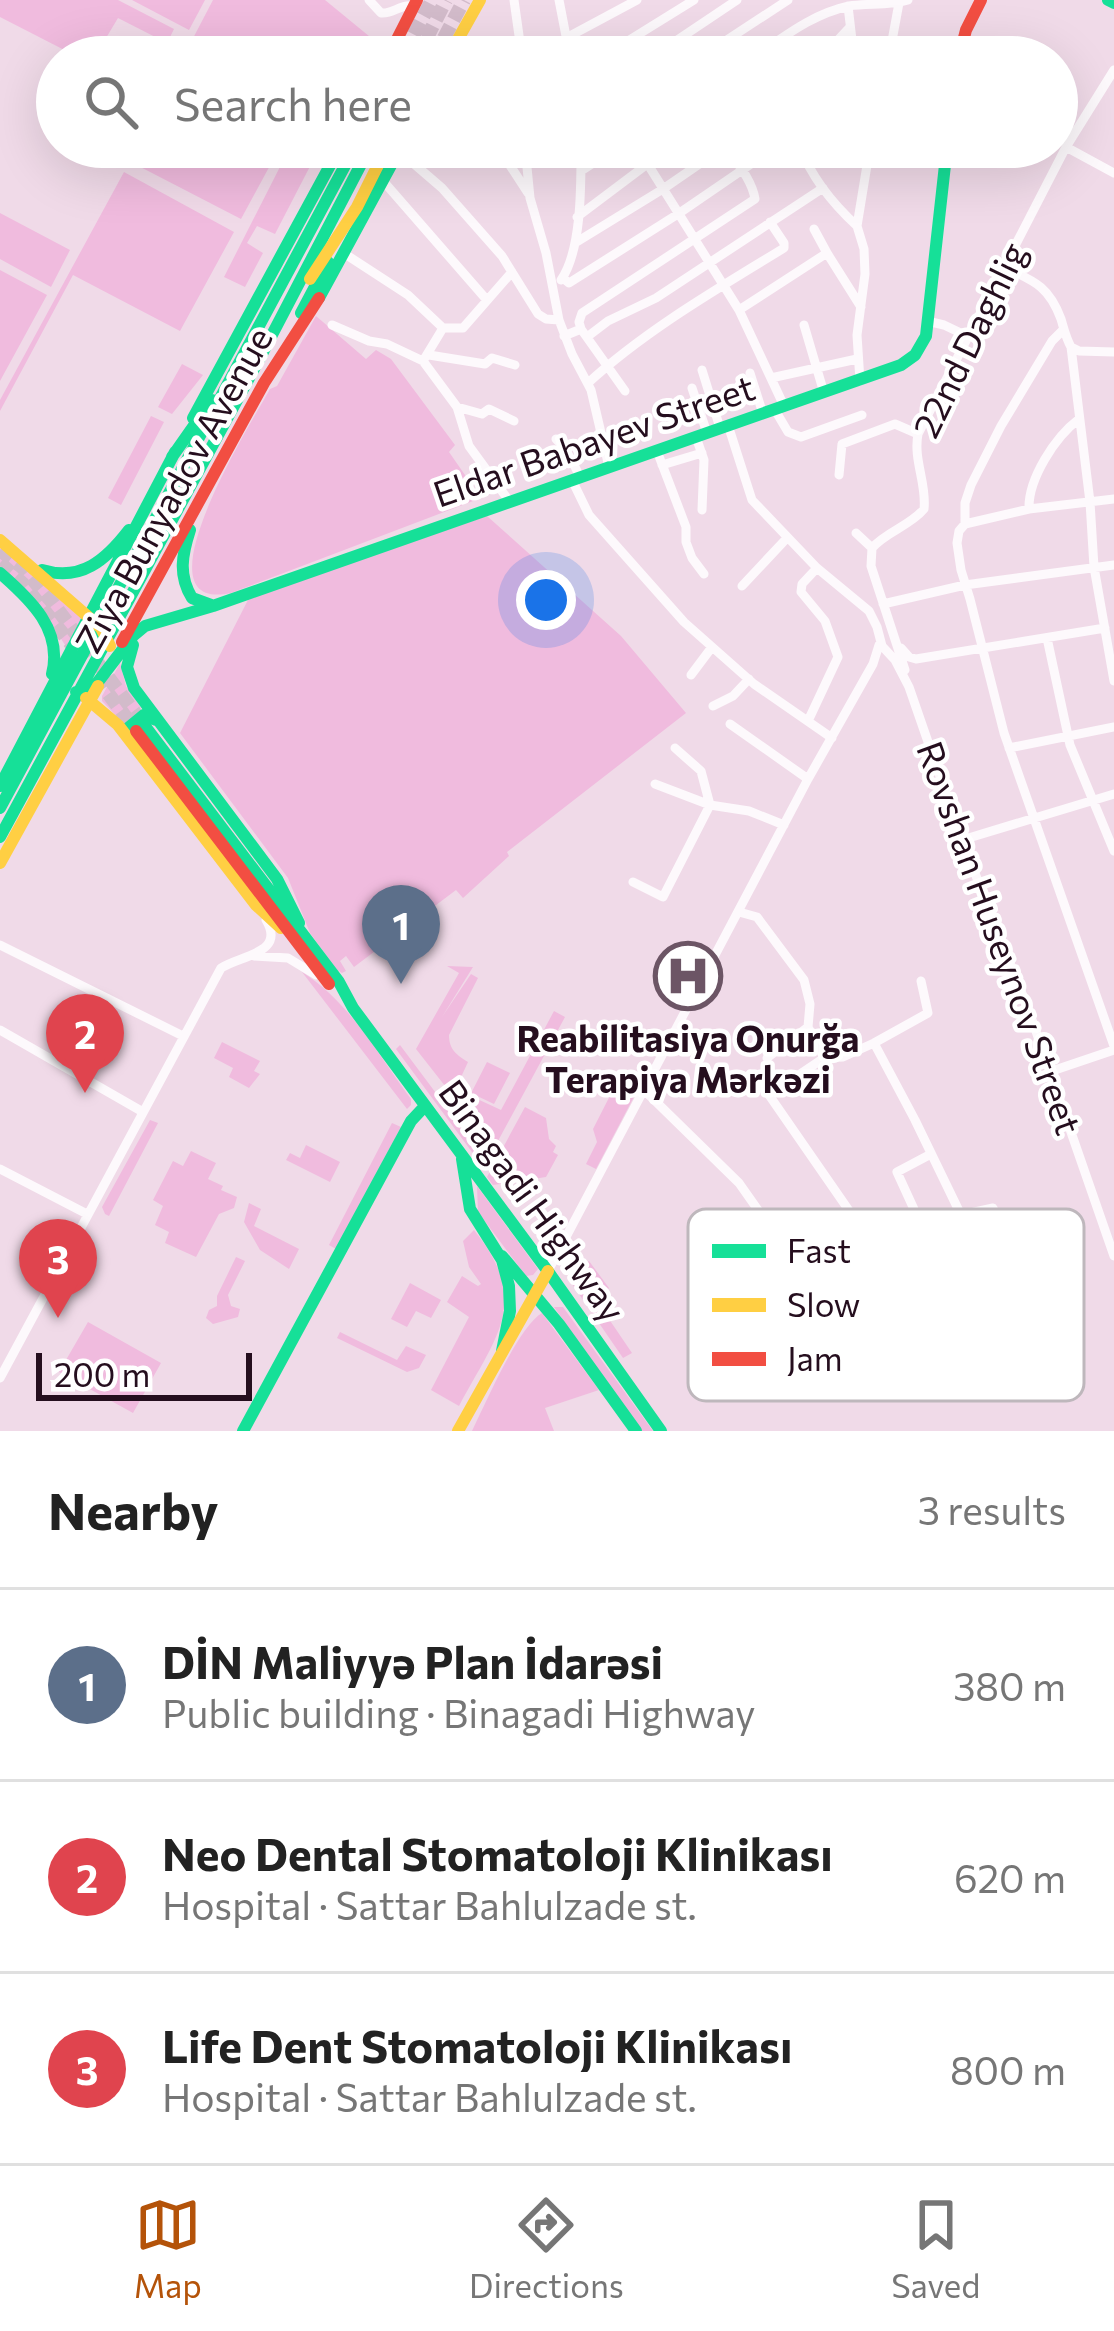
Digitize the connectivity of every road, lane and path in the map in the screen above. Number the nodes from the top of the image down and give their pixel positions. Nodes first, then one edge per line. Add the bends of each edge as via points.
1 (369, 0) edge
2 (480, 0) edge
3 (514, 0) edge
4 (637, 0) edge
5 (694, 0) edge
6 (737, 0) edge
7 (788, 0) edge
8 (981, 0) edge
9 (562, 2) edge
10 (903, 2) edge
11 (416, 3) edge
12 (848, 7) junction
13 (850, 27) junction
14 (652, 28) junction
15 (399, 36) edge
16 (460, 36) edge
17 (519, 36) edge
18 (568, 36) edge
19 (570, 36) edge
20 (638, 36) edge
21 (657, 36) edge
22 (689, 36) edge
23 (733, 36) edge
24 (786, 36) edge
25 (842, 36) edge
26 (851, 36) edge
27 (894, 36) edge
28 (964, 36) edge
29 (1114, 70) edge
30 (1078, 128) edge
31 (1078, 154) edge
32 (329, 168) edge
33 (345, 168) edge
34 (358, 168) edge
35 (383, 168) edge
36 (388, 168) edge
37 (419, 168) edge
38 (511, 168) edge
39 (527, 168) edge
40 (586, 168) edge
41 (643, 168) edge
42 (650, 168) edge
43 (694, 168) edge
44 (809, 168) edge
45 (866, 168) edge
46 (944, 168) edge
47 (1055, 168) edge
48 (742, 169) joint
49 (581, 171) joint
50 (1114, 173) edge
51 (383, 182) junction
52 (823, 188) junction
53 (663, 189) junction
54 (530, 198) junction
55 (357, 207) junction
56 (678, 214) junction
57 (577, 217) junction
58 (770, 222) junction
59 (857, 226) junction
60 (814, 229) dead end
61 (694, 237) junction
62 (575, 243) junction
63 (827, 253) junction
64 (345, 254) junction
65 (710, 262) junction
66 (1004, 267) junction
67 (512, 272) junction
68 (563, 278) junction
69 (724, 285) junction
70 (552, 288) junction
71 (486, 299) junction
72 (861, 308) junction
73 (739, 310) junction
74 (560, 320) junction
75 (928, 322) junction
76 (332, 325) dead end
77 (804, 326) dead end
78 (443, 328) junction
79 (1064, 330) junction
80 (584, 333) junction
81 (564, 336) junction
82 (968, 336) junction
83 (1071, 347) junction
84 (255, 350) junction
85 (1114, 352) edge
86 (426, 358) junction
87 (857, 359) junction
88 (515, 365) dead end
89 (606, 367) junction
90 (817, 367) junction
91 (702, 370) dead end
92 (749, 373) dead end
93 (771, 378) junction
94 (860, 381) junction
95 (264, 382) junction
96 (588, 382) junction
97 (692, 388) dead end
98 (625, 392) dead end
99 (824, 393) junction
100 (458, 407) junction
101 (774, 410) junction
102 (862, 415) dead end
103 (1079, 419) junction
104 (514, 421) dead end
105 (212, 430) junction
106 (713, 431) junction
107 (918, 434) junction
108 (556, 439) dead end
109 (702, 453) junction
110 (172, 458) junction
111 (660, 458) junction
112 (609, 467) junction
113 (839, 475) dead end
114 (576, 479) junction
115 (1114, 499) edge
116 (199, 502) junction
117 (510, 502) junction
118 (1090, 502) junction
119 (148, 506) junction
120 (1029, 509) junction
121 (702, 510) dead end
122 (965, 524) junction
123 (856, 533) dead end
124 (787, 538) junction
125 (0, 540) edge
126 (872, 548) junction
127 (26, 560) junction
128 (1114, 565) edge
129 (1094, 567) junction
130 (817, 568) junction
131 (0, 573) edge
132 (704, 574) dead end
133 (965, 585) junction
134 (742, 586) dead end
135 (884, 604) junction
136 (212, 606) junction
137 (867, 609) junction
138 (89, 617) junction
139 (141, 628) junction
140 (1105, 628) junction
141 (1047, 638) junction
142 (77, 640) junction
143 (897, 641) junction
144 (110, 642) junction
145 (880, 642) junction
146 (712, 647) junction
147 (983, 650) junction
148 (889, 653) junction
149 (70, 654) junction
150 (875, 659) junction
151 (106, 670) junction
152 (691, 676) dead end
153 (749, 679) junction
154 (1114, 681) edge
155 (909, 687) junction
156 (76, 692) junction
157 (90, 700) junction
158 (713, 706) dead end
159 (36, 721) junction
160 (808, 721) junction
161 (730, 724) dead end
162 (161, 725) junction
163 (1114, 727) edge
164 (138, 733) junction
165 (1067, 736) junction
166 (832, 738) junction
167 (67, 744) junction
168 (675, 748) dead end
169 (1009, 748) junction
170 (808, 779) junction
171 (656, 784) dead end
172 (0, 786) edge
173 (1114, 794) edge
174 (1092, 800) junction
175 (710, 805) junction
176 (0, 808) edge
177 (1034, 817) junction
178 (784, 825) junction
179 (0, 837) edge
180 (962, 841) junction
181 (1114, 851) edge
182 (0, 863) edge
183 (633, 882) dead end
184 (256, 905) junction
185 (739, 912) junction
186 (300, 938) junction
187 (0, 945) edge
188 (248, 956) junction
189 (921, 981) dead end
190 (331, 986) junction
191 (353, 1007) junction
192 (808, 1027) junction
193 (0, 1030) edge
194 (183, 1036) junction
195 (874, 1043) junction
196 (1114, 1048) edge
197 (767, 1058) dead end
198 (824, 1058) junction
199 (1049, 1072) junction
200 (750, 1074) dead end
201 (645, 1091) junction
202 (769, 1095) junction
203 (425, 1106) junction
204 (143, 1112) junction
205 (461, 1154) junction
206 (931, 1154) junction
207 (0, 1169) edge
208 (758, 1209) edge
209 (848, 1209) edge
210 (914, 1209) edge
211 (958, 1209) edge
212 (87, 1214) junction
213 (495, 1246) junction
214 (1114, 1256) edge
215 (545, 1276) junction
216 (522, 1281) junction
217 (537, 1299) junction
218 (576, 1310) junction
219 (502, 1351) junction
220 (0, 1378) edge
221 (243, 1431) edge
222 (458, 1431) edge
223 (636, 1431) edge
224 (661, 1431) edge

1 - 11 street via 381,13
2 - 16 main road
3 - 17 street
4 - 19 street
5 - 14 street
6 - 22 street
7 - 23 street
8 - 28 main road
9 - 18 street
10 - 12 street
10 - 27 street
11 - 15 main road
12 - 13 street
12 - 24 street
13 - 25 street
13 - 26 street
14 - 20 street
14 - 21 street
29 - 30 street, 22nd Daghlig
31 - 50 street
32 - 110 main road, Ziya Bunyadov Avenue
33 - 84 main road, Ziya Bunyadov Avenue
34 - 84 main road, Ziya Bunyadov Avenue
35 - 55 main road, Ziya Bunyadov Avenue
36 - 51 main road, Ziya Bunyadov Avenue
37 - 67 street
38 - 54 street
39 - 54 street
40 - 49 street
41 - 57 street
42 - 53 street
43 - 53 street
44 - 52 street
45 - 59 street
46 - 75 main road
47 - 66 street, 22nd Daghlig
48 - 56 street
48 - 61 street via 754,199
49 - 57 street
51 - 64 main road, Ziya Bunyadov Avenue
51 - 71 street
52 - 58 street
52 - 59 street
53 - 56 street
53 - 62 street
54 - 70 street
55 - 84 main road, Ziya Bunyadov Avenue
55 - 95 main road
56 - 61 street
56 - 68 street via 569,283
57 - 62 street
58 - 65 street
58 - 69 street via 784,248
59 - 72 street
60 - 63 street
61 - 65 street
61 - 80 street via 582,314
62 - 68 street
63 - 72 street
63 - 73 street
64 - 78 street
64 - 95 main road, Ziya Bunyadov Avenue
65 - 69 street
65 - 80 street
66 - 79 street via 1042,285
66 - 82 street, 22nd Daghlig
67 - 71 street
67 - 74 street via 538,314
68 - 70 street
69 - 73 street
69 - 89 street
70 - 74 street
71 - 78 street via 463,328
72 - 87 street
73 - 93 street
74 - 81 street
75 - 82 street
75 - 94 main road, Eldar Babayev Street via 915,355
76 - 86 street
77 - 90 street
78 - 86 street
79 - 83 street
79 - 122 street via 991,446 965,503
80 - 81 street
80 - 89 street
81 - 96 street
82 - 107 street, 22nd Daghlig
83 - 85 street
83 - 103 street
84 - 105 main road, Ziya Bunyadov Avenue
84 - 110 main road
86 - 88 street
86 - 100 street
87 - 90 street
87 - 94 street
89 - 96 street
89 - 98 street
90 - 93 street
90 - 99 street
91 - 106 street
92 - 101 street
93 - 101 street
94 - 99 main road, Eldar Babayev Street
95 - 116 main road, Ziya Bunyadov Avenue
96 - 112 street
97 - 106 street
99 - 101 main road, Eldar Babayev Street
100 - 104 street
100 - 117 street via 469,446
101 - 102 street via 801,437
101 - 106 main road, Eldar Babayev Street
103 - 118 street
103 - 120 street via 1033,484
105 - 176 main road, Ziya Bunyadov Avenue
105 - 179 main road, Ziya Bunyadov Avenue
106 - 109 street
106 - 111 main road, Eldar Babayev Street
106 - 124 street via 752,500
107 - 113 street via 899,424 842,445
107 - 126 street, 22nd Daghlig via 924,509
108 - 114 street
109 - 111 street
109 - 121 street
110 - 119 main road, Ziya Bunyadov Avenue
111 - 112 main road, Eldar Babayev Street
111 - 132 street
112 - 114 main road, Eldar Babayev Street
114 - 117 main road, Eldar Babayev Street
114 - 146 street via 586,511
115 - 118 street
116 - 136 main road via 181,579 192,598
116 - 139 main road
116 - 151 main road, Ziya Bunyadov Avenue
117 - 136 main road, Eldar Babayev Street
118 - 120 street
118 - 129 street
119 - 127 main road via 109,555 80,574 50,574
119 - 138 main road, Ziya Bunyadov Avenue
120 - 122 street
122 - 133 street via 956,543
123 - 126 street
124 - 130 street
124 - 134 street
125 - 127 main road
126 - 135 street
127 - 138 main road
128 - 129 street
129 - 133 street
129 - 140 street
130 - 137 street
130 - 160 street via 801,592 824,619 838,657
131 - 159 main road via 55,641 55,668
133 - 135 street
133 - 147 street
135 - 137 street
135 - 143 street
136 - 139 main road, Eldar Babayev Street
137 - 145 street
138 - 142 main road, Ziya Bunyadov Avenue
138 - 144 main road
139 - 151 main road
139 - 162 main road via 127,674
140 - 141 street
140 - 154 street
141 - 147 street
141 - 165 street
142 - 144 main road via 93,628
142 - 149 main road, Ziya Bunyadov Avenue
143 - 147 street via 913,659
143 - 148 street
143 - 155 street
144 - 151 main road
145 - 148 street
145 - 150 street
146 - 152 street
146 - 153 street
147 - 169 street
148 - 150 street
148 - 155 street
149 - 156 main road via 64,677
149 - 159 main road, Ziya Bunyadov Avenue
150 - 166 street
151 - 156 main road
151 - 157 main road, Ziya Bunyadov Avenue
153 - 158 street
153 - 160 street
155 - 180 street, Rovshan Huseynov Street
156 - 157 main road
157 - 164 main road
157 - 167 main road, Ziya Bunyadov Avenue
159 - 167 main road via 54,703 65,706 73,714
159 - 172 main road, Ziya Bunyadov Avenue
160 - 166 street
161 - 170 street
162 - 164 main road via 144,715 127,731
162 - 186 main road via 277,879
163 - 165 street
164 - 184 main road
164 - 186 main road, Binagadi Highway
165 - 169 street
165 - 174 street
166 - 170 street
167 - 182 main road, Ziya Bunyadov Avenue
168 - 175 street via 700,771
169 - 177 street
170 - 178 street
171 - 175 street
173 - 174 street
174 - 177 street
174 - 181 street
175 - 178 street
175 - 183 street via 663,897
177 - 180 street
177 - 196 street
178 - 185 street
180 - 199 street, Rovshan Huseynov Street
184 - 186 main road
184 - 188 street via 273,934
185 - 192 street via 757,917 804,980
185 - 201 street
186 - 190 main road, Binagadi Highway
186 - 191 main road, Binagadi Highway
187 - 194 street
188 - 190 street via 289,958
188 - 194 street via 221,968
189 - 195 street via 928,1013
190 - 191 main road, Binagadi Highway
191 - 203 main road, Binagadi Highway
192 - 197 street
192 - 198 street
193 - 204 street
194 - 204 street
195 - 198 street
195 - 206 street
196 - 199 street
198 - 202 street
199 - 214 street, Rovshan Huseynov Street
200 - 202 street
201 - 208 street
201 - 215 street
202 - 209 street
203 - 205 main road, Binagadi Highway
203 - 221 main road
204 - 212 street
205 - 213 main road via 469,1206
205 - 215 main road, Binagadi Highway
206 - 210 street via 897,1172
206 - 211 street
207 - 212 street
212 - 220 street
213 - 216 main road
213 - 219 main road via 511,1296
215 - 216 main road via 532,1285
215 - 217 main road
215 - 218 main road, Binagadi Highway
216 - 217 main road
217 - 218 main road
217 - 219 main road
217 - 223 main road
218 - 224 main road, Binagadi Highway
219 - 222 main road

